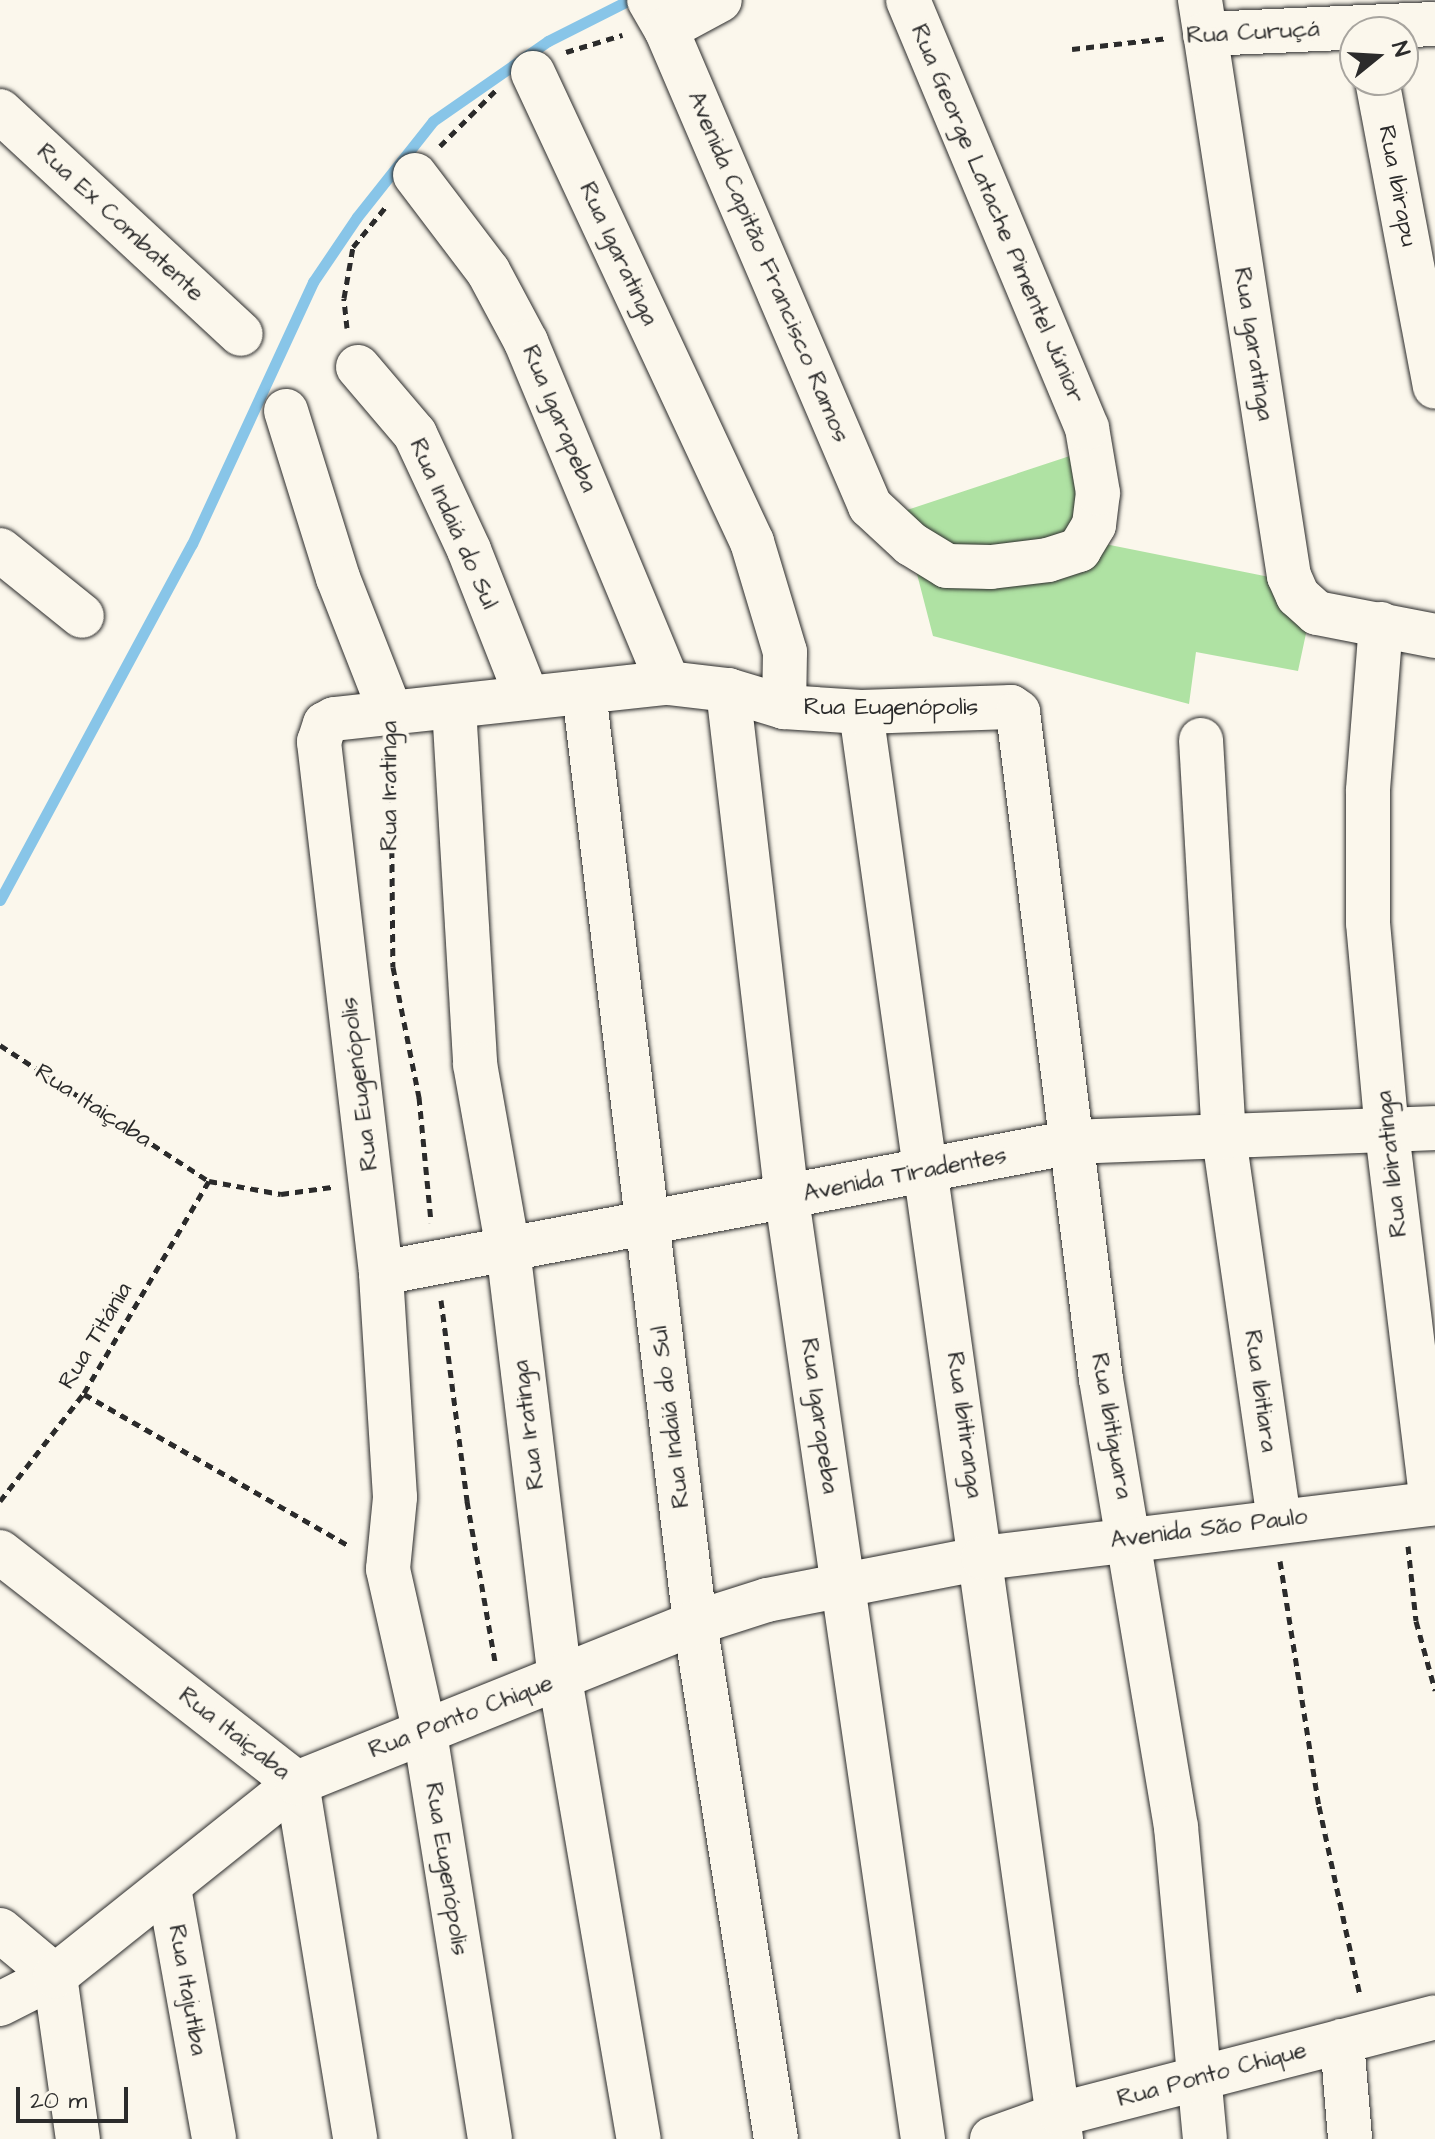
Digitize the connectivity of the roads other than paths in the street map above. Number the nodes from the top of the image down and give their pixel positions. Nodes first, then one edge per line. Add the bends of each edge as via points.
1 (720, 0) edge
2 (908, 0) edge
3 (656, 12) edge
4 (1202, 17) edge
5 (1339, 20) edge
6 (533, 73) road end
7 (1380, 96) edge
8 (0, 111) edge
9 (415, 175) road end
10 (241, 334) dead end
11 (358, 367) road end
12 (1435, 387) edge
13 (286, 411) dead end
14 (870, 506) joint
15 (0, 550) edge
16 (82, 616) dead end
17 (1381, 624) junction
18 (1435, 636) edge
19 (668, 683) junction
20 (728, 690) junction
21 (584, 692) junction
22 (526, 695) junction
23 (454, 707) junction
24 (784, 707) junction
25 (390, 711) junction
26 (861, 712) junction
27 (1018, 712) joint
28 (1201, 740) dead end
29 (1435, 1128) edge
30 (1387, 1132) junction
31 (1224, 1138) junction
32 (1073, 1142) junction
33 (927, 1169) junction
34 (787, 1199) junction
35 (648, 1223) junction
36 (508, 1249) junction
37 (381, 1273) junction
38 (1434, 1503) edge
39 (1279, 1520) junction
40 (1130, 1537) junction
41 (0, 1552) edge
42 (983, 1558) junction
43 (844, 1584) junction
44 (695, 1623) junction
45 (560, 1679) junction
46 (424, 1729) junction
47 (297, 1783) junction
48 (169, 1888) junction
49 (0, 1930) edge
50 (55, 1976) junction
51 (0, 2004) edge
52 (1435, 2017) edge
53 (1352, 2039) junction
54 (1199, 2080) junction
55 (1061, 2126) edge
56 (78, 2139) edge
57 (214, 2139) edge
58 (355, 2139) edge
59 (490, 2139) edge
60 (639, 2139) edge
61 (776, 2139) edge
62 (923, 2139) edge
63 (992, 2139) edge
64 (1205, 2139) edge
65 (1350, 2139) edge

1 - 3 street
2 - 14 street, Rua George Latache Pimentel Júnior via 1087,428 1098,493 1094,525 1079,550 991,567 947,566 911,544
3 - 14 street, Avenida Capitão Francisco Ramos
4 - 5 street, Rua Curuçá
4 - 17 street, Rua Igaratinga via 1289,576 1298,596 1317,613
6 - 24 street, Rua Igaratinga via 752,542 785,652
7 - 12 street, Rua Ibirapu
8 - 10 street, Rua Ex Combatente
9 - 19 street, Rua Igarapeba via 488,271 526,342
11 - 22 street, Rua Indaiá do Sul via 415,434 469,550
13 - 25 street, Rua Iratinga via 338,578
15 - 16 street
17 - 18 street, Rua Igaratinga
17 - 30 street, Rua Ibiratinga via 1368,791 1368,908
19 - 20 street, Rua Eugenópolis
19 - 21 street, Rua Eugenópolis
20 - 24 street, Rua Eugenópolis
20 - 34 street, Rua Igarapeba
21 - 22 street, Rua Eugenópolis
21 - 35 street, Rua Indaiá do Sul
22 - 23 street, Rua Eugenópolis
23 - 25 street, Rua Eugenópolis
23 - 36 street, Rua Iratinga via 466,846 466,979 475,1064
24 - 26 street, Rua Eugenópolis
25 - 37 street, Rua Eugenópolis via 334,719 325,724 319,742
26 - 27 street, Rua Eugenópolis via 1011,707
26 - 33 street, Rua Ibitiranga
27 - 32 street, Rua Ibitiguara
28 - 31 street, Rua Ibitiara
29 - 30 street, Avenida Tiradentes
30 - 31 street, Avenida Tiradentes
30 - 38 street, Rua Ibiratinga
31 - 32 street, Avenida Tiradentes
31 - 39 street, Rua Ibitiara
32 - 33 street, Avenida Tiradentes
32 - 40 street, Rua Ibitiguara via 1101,1379
33 - 34 street, Avenida Tiradentes
33 - 42 street, Rua Ibitiranga
34 - 35 street, Avenida Tiradentes
34 - 43 street, Rua Igarapeba
35 - 36 street, Avenida Tiradentes
35 - 44 street, Rua Indaiá do Sul
36 - 37 street, Avenida Tiradentes
36 - 45 street, Rua Iratinga
37 - 46 street, Rua Eugenópolis via 395,1497 388,1569
38 - 39 street, Avenida São Paulo
39 - 40 street, Avenida São Paulo
40 - 42 street, Avenida São Paulo
40 - 54 street, Rua Ibitiguara via 1176,1827
41 - 47 street, Rua Itaiçaba
42 - 43 street, Rua Ponto Chique
42 - 55 street, Rua Ibitiranga
43 - 44 street, Rua Ponto Chique
43 - 62 street, Rua Igarapeba
44 - 45 street, Rua Ponto Chique
44 - 61 street, Rua Indaiá do Sul
45 - 46 street, Rua Ponto Chique
45 - 60 street, Rua Iratinga
46 - 47 street, Rua Ponto Chique
46 - 59 street, Rua Eugenópolis
47 - 48 street, Rua Ponto Chique
47 - 58 street, Rua Itaiçaba
48 - 50 street, Rua Ponto Chique
48 - 57 street, Rua Itajutiba
49 - 50 street
50 - 51 street, Rua Ponto Chique
50 - 56 street
52 - 53 street, Rua Ponto Chique
53 - 54 street, Rua Ponto Chique
53 - 65 street
54 - 55 street, Rua Ponto Chique
54 - 64 street, Rua Ibitiguara
55 - 63 street, Rua Ponto Chique

